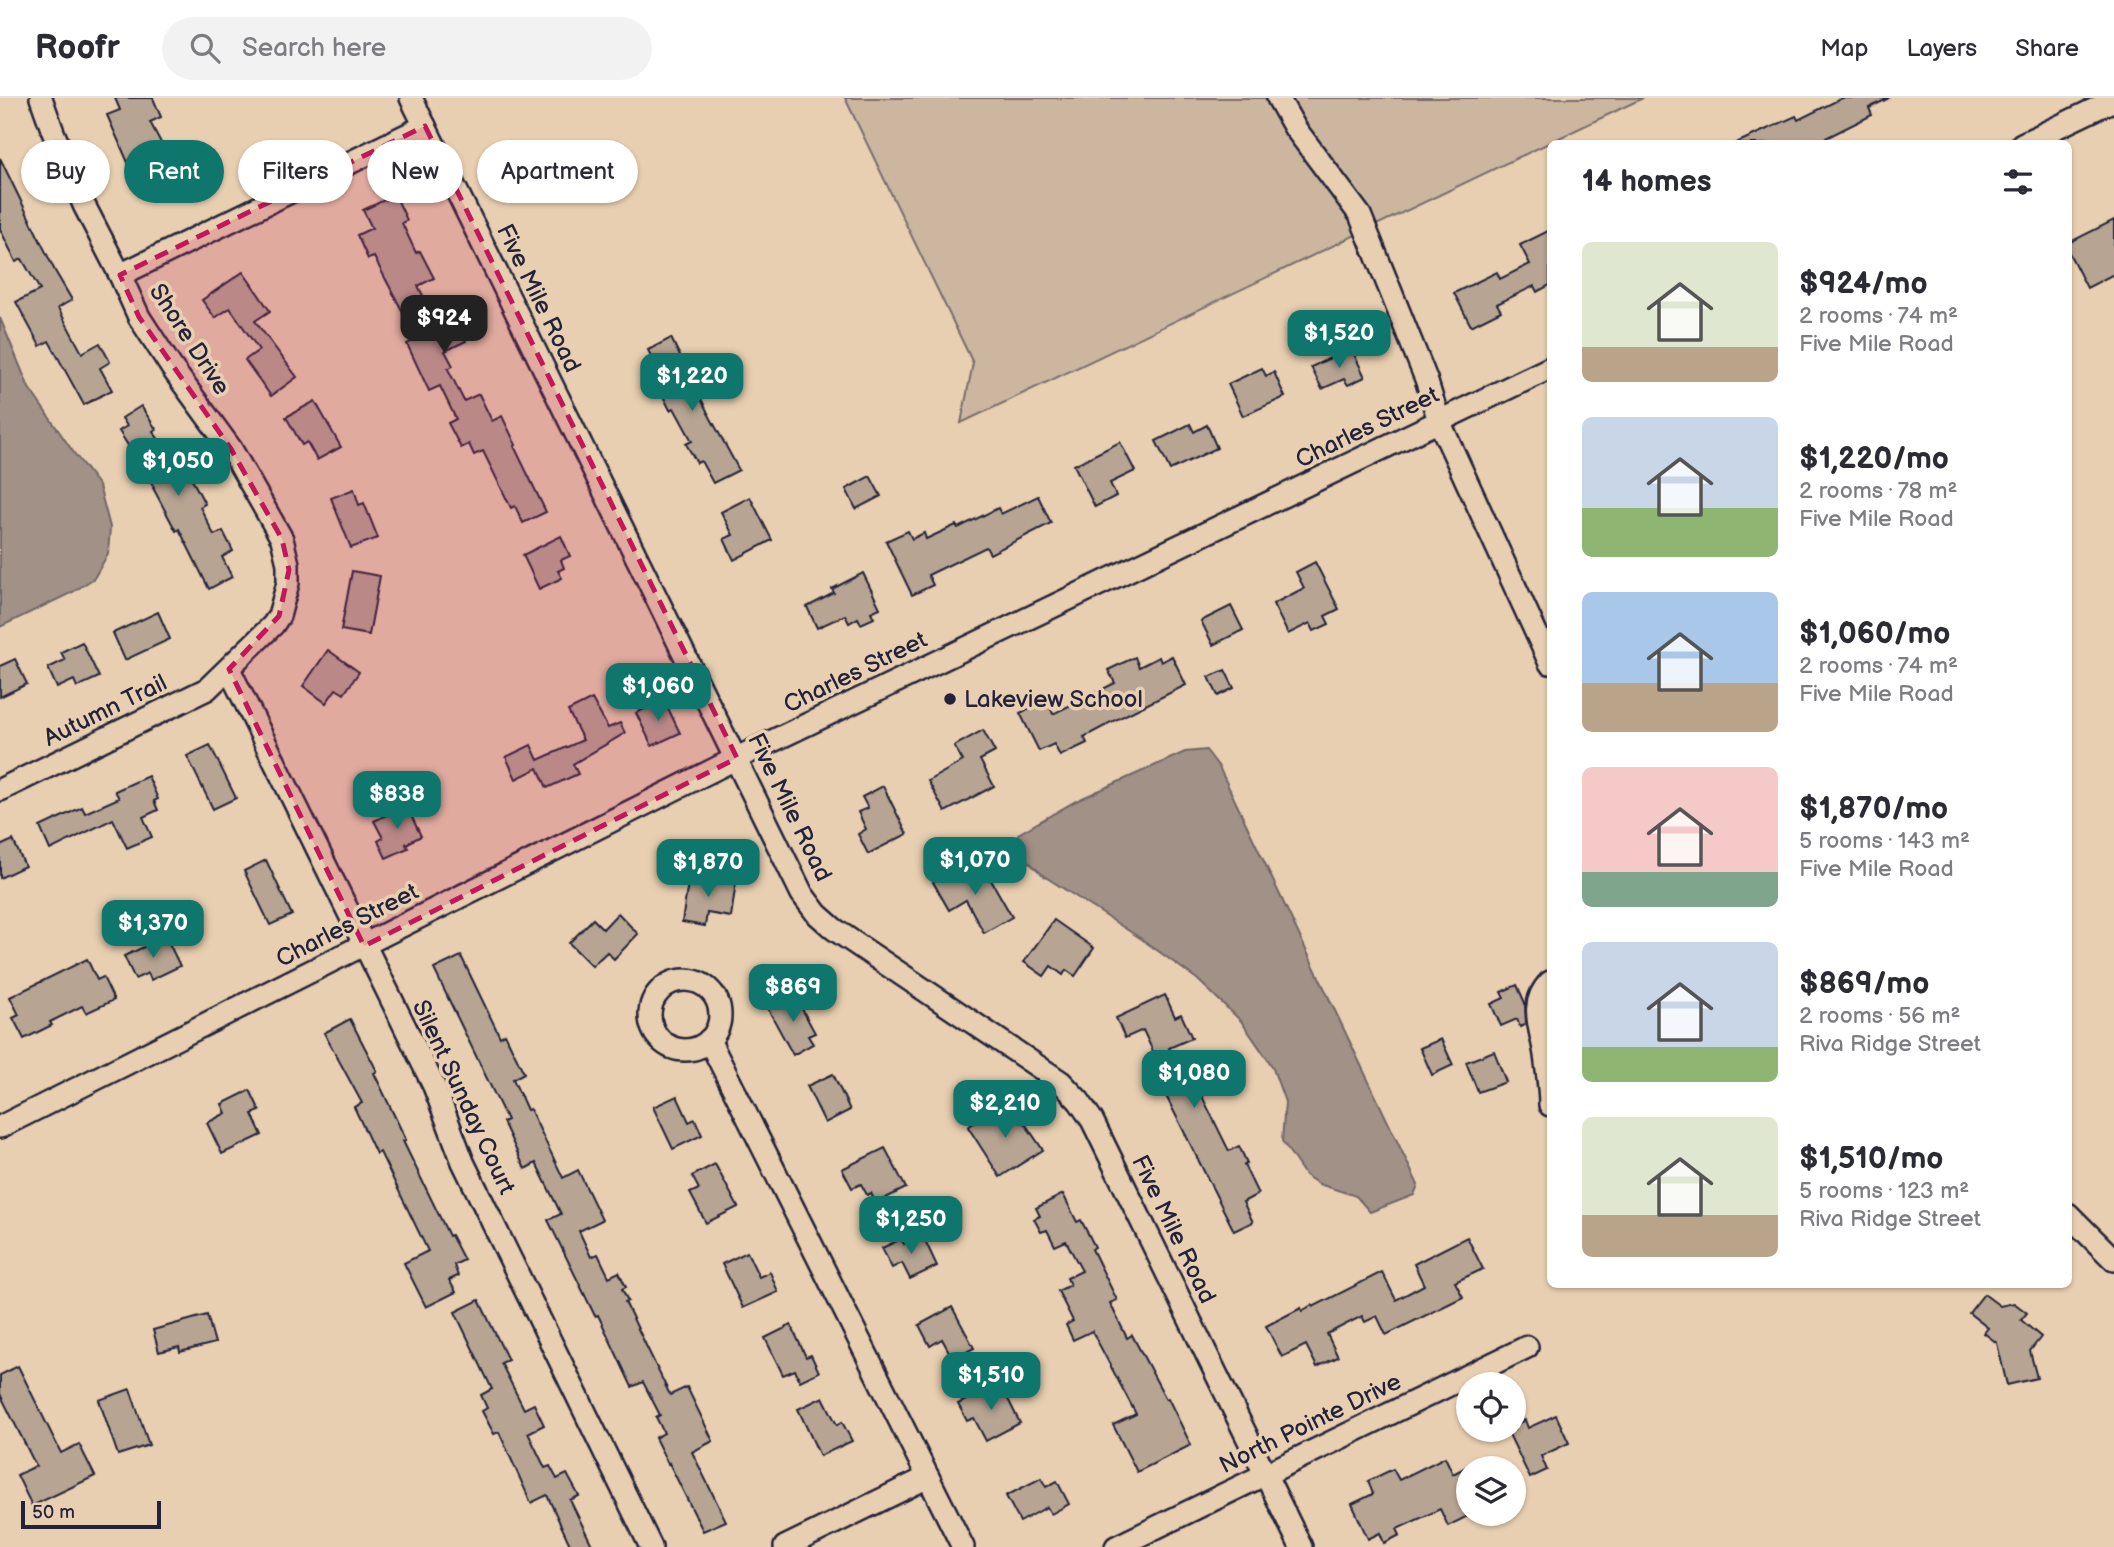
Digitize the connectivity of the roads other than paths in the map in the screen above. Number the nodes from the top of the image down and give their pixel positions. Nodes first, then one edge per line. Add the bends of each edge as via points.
1 (41, 98) edge
2 (411, 98) edge
3 (1278, 98) edge
4 (2114, 100) edge
5 (425, 126) junction
6 (2030, 140) edge
7 (120, 275) junction
8 (1547, 369) edge
9 (1439, 421) junction
10 (1547, 656) edge
11 (229, 669) junction
12 (737, 758) junction
13 (0, 790) edge
14 (364, 946) junction
15 (1547, 987) edge
16 (709, 1040) dead end
17 (1547, 1078) edge
18 (0, 1127) edge
19 (2072, 1218) edge
20 (2114, 1259) edge
21 (1527, 1347) dead end
22 (1265, 1474) junction
23 (928, 1477) junction
24 (651, 1547) edge
25 (785, 1547) edge
26 (963, 1547) edge
27 (1116, 1547) edge
28 (1301, 1547) edge

1 - 7 street, Shore Drive via 84,205
2 - 5 street, Five Mile Road
3 - 9 street via 1360,215
4 - 6 street
5 - 7 street
5 - 12 street, Five Mile Road
7 - 11 street, Shore Drive via 139,317 231,449 286,551 288,583 279,616
8 - 9 street, Charles Street
9 - 10 street
9 - 12 street, Charles Street
11 - 13 street, Autumn Trail via 207,689
11 - 14 street, Silent Sunday Court
12 - 14 street, Charles Street
12 - 22 street, Five Mile Road via 796,884 817,914 1061,1082 1079,1101
14 - 18 street, Charles Street
14 - 24 street, Silent Sunday Court via 434,1086 463,1162
15 - 17 street via 1538,1001 1536,1019
16 - 23 street
19 - 20 street
21 - 22 street, North Pointe Drive
22 - 27 street, North Pointe Drive
22 - 28 street, Five Mile Road
23 - 25 street
23 - 26 street

